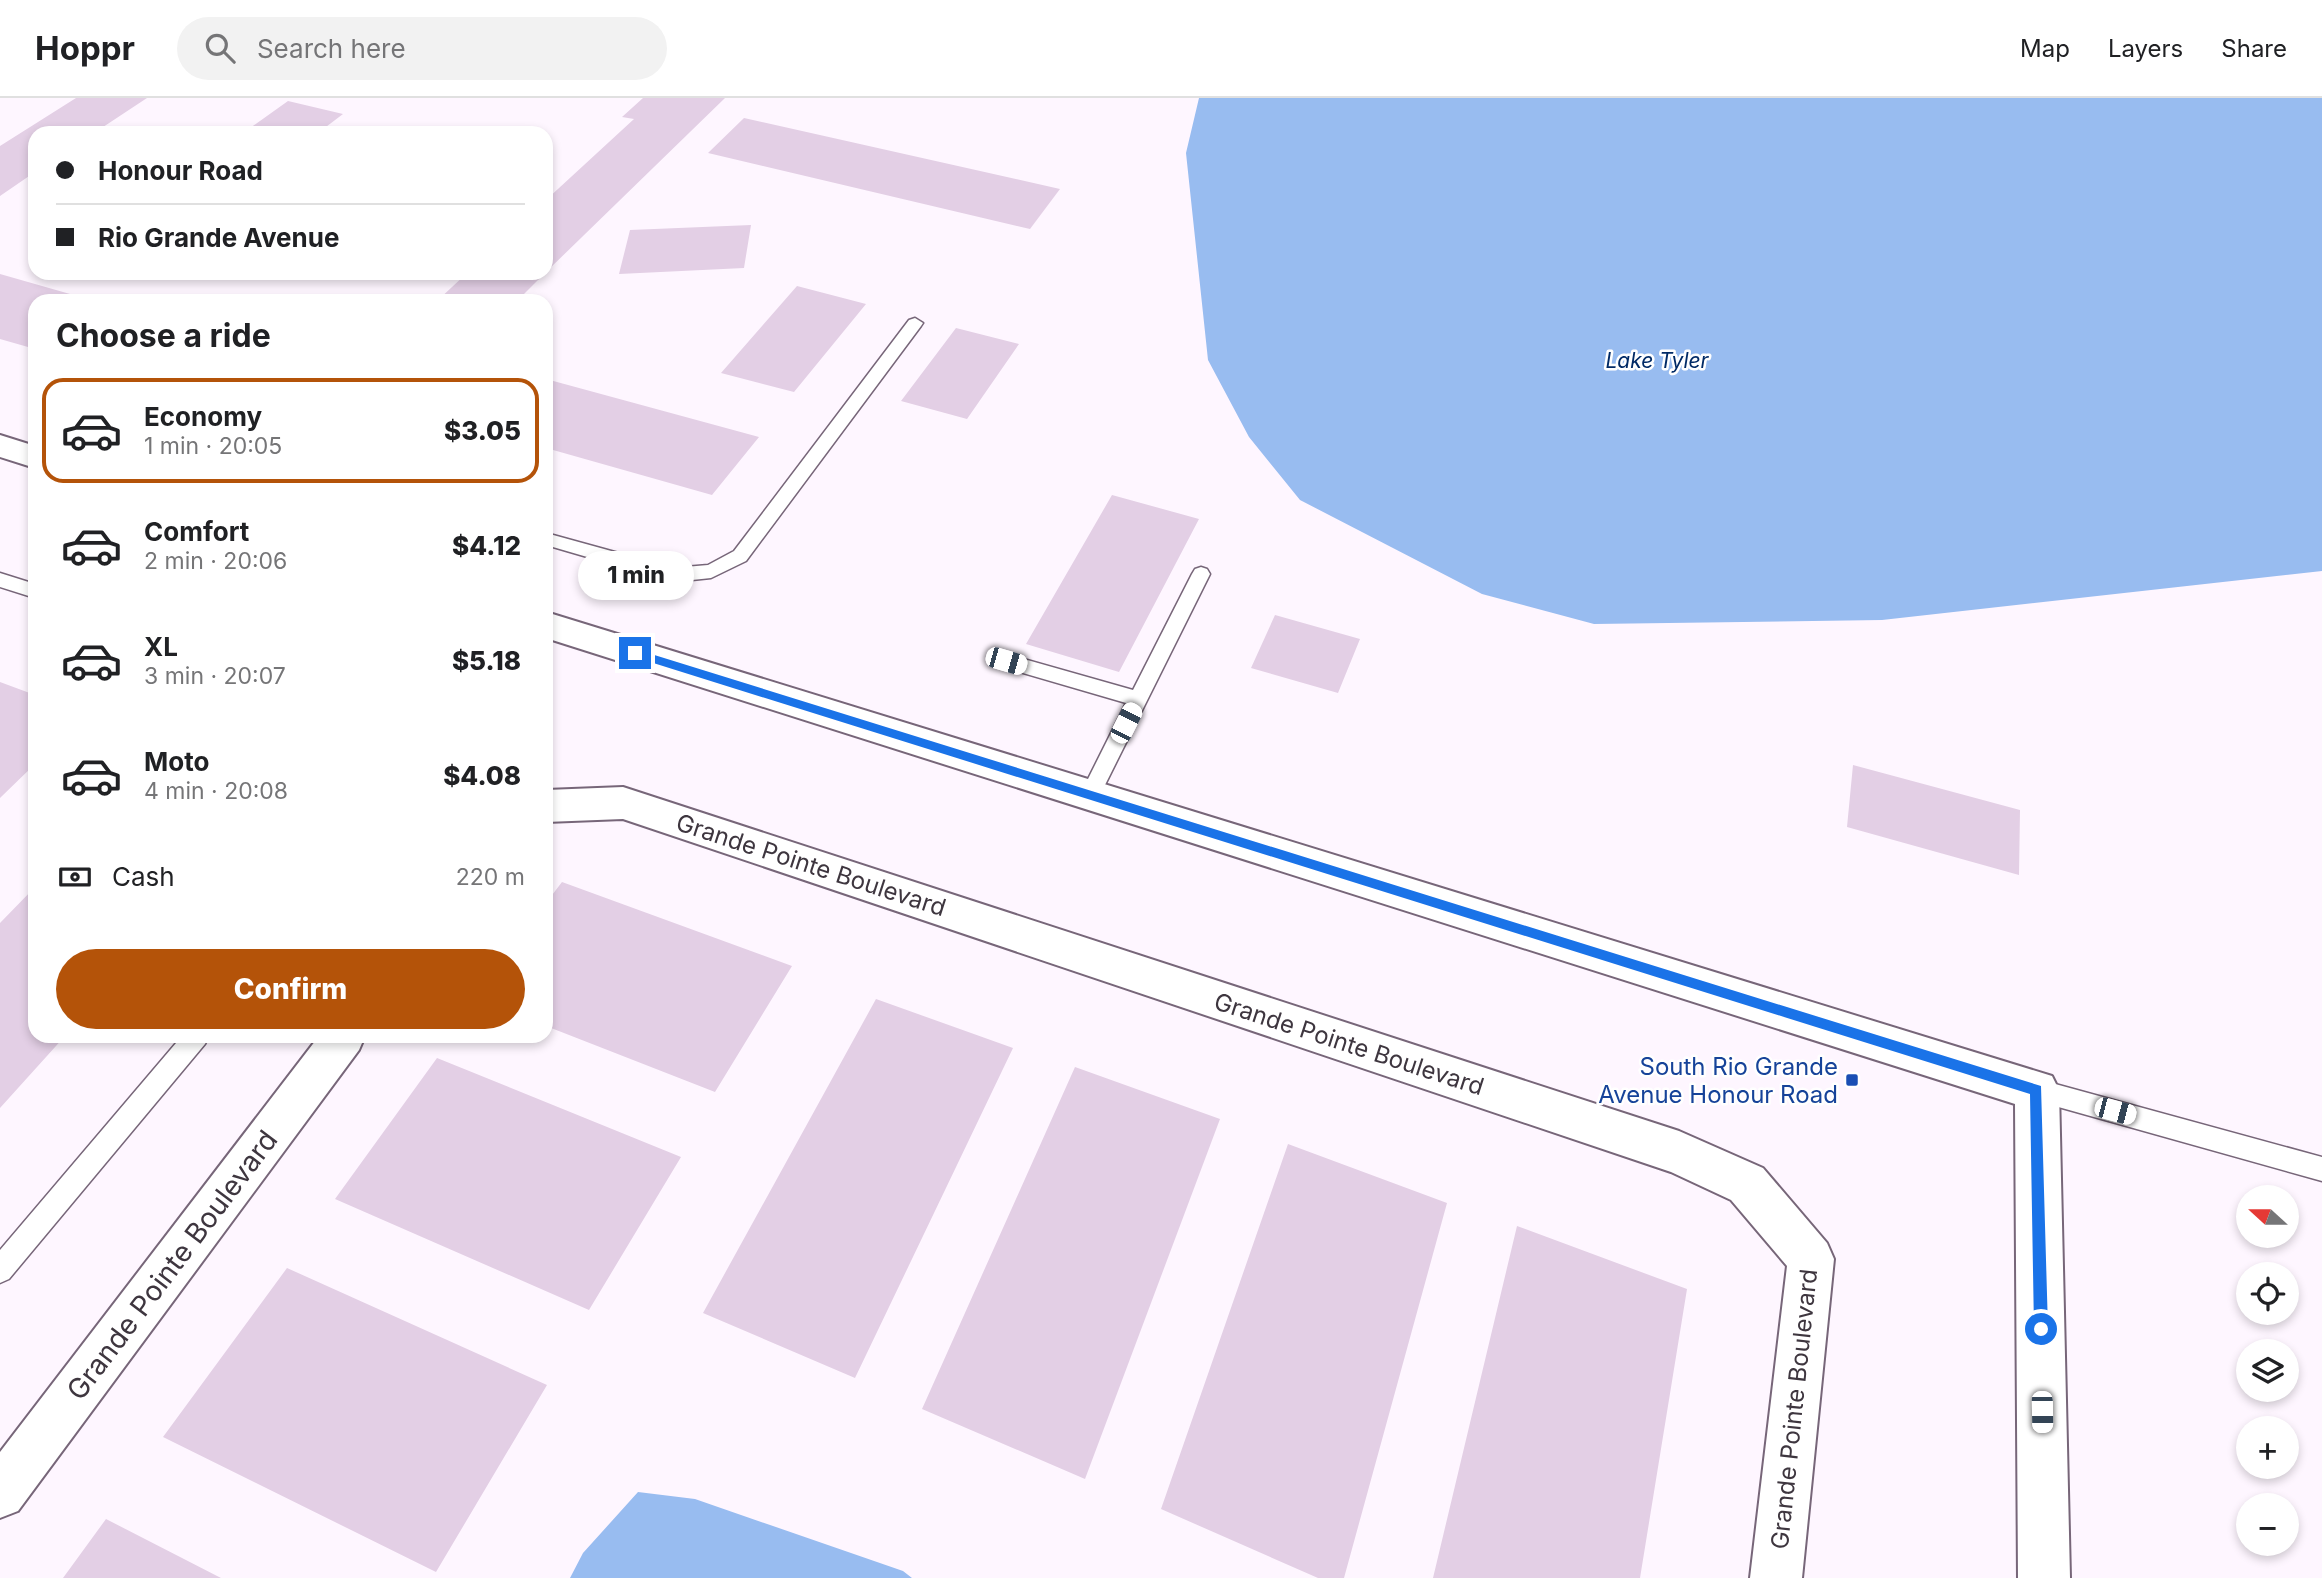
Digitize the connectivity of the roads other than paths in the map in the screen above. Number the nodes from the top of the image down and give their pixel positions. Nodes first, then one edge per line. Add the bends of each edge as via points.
1 (915, 323) dead end
2 (0, 446) edge
3 (28, 455) edge
4 (553, 541) edge
5 (1202, 574) dead end
6 (0, 580) edge
7 (28, 589) edge
8 (553, 629) edge
9 (1006, 661) dead end
10 (1139, 699) junction
11 (1090, 795) junction
12 (553, 806) edge
13 (191, 1043) edge
14 (339, 1043) edge
15 (2037, 1090) junction
16 (2322, 1169) edge
17 (0, 1270) edge
18 (0, 1493) edge
19 (1776, 1578) edge
20 (2044, 1578) edge

1 - 4 lane via 740,556 711,571 673,575
2 - 3 street
5 - 10 lane
6 - 7 lane
8 - 11 street
9 - 10 lane
10 - 11 lane
11 - 15 street
12 - 19 street, Grande Pointe Boulevard via 623,803 1679,1153 1747,1184 1811,1259
13 - 17 lane
14 - 18 street, Grande Pointe Boulevard
15 - 16 lane
15 - 20 street

